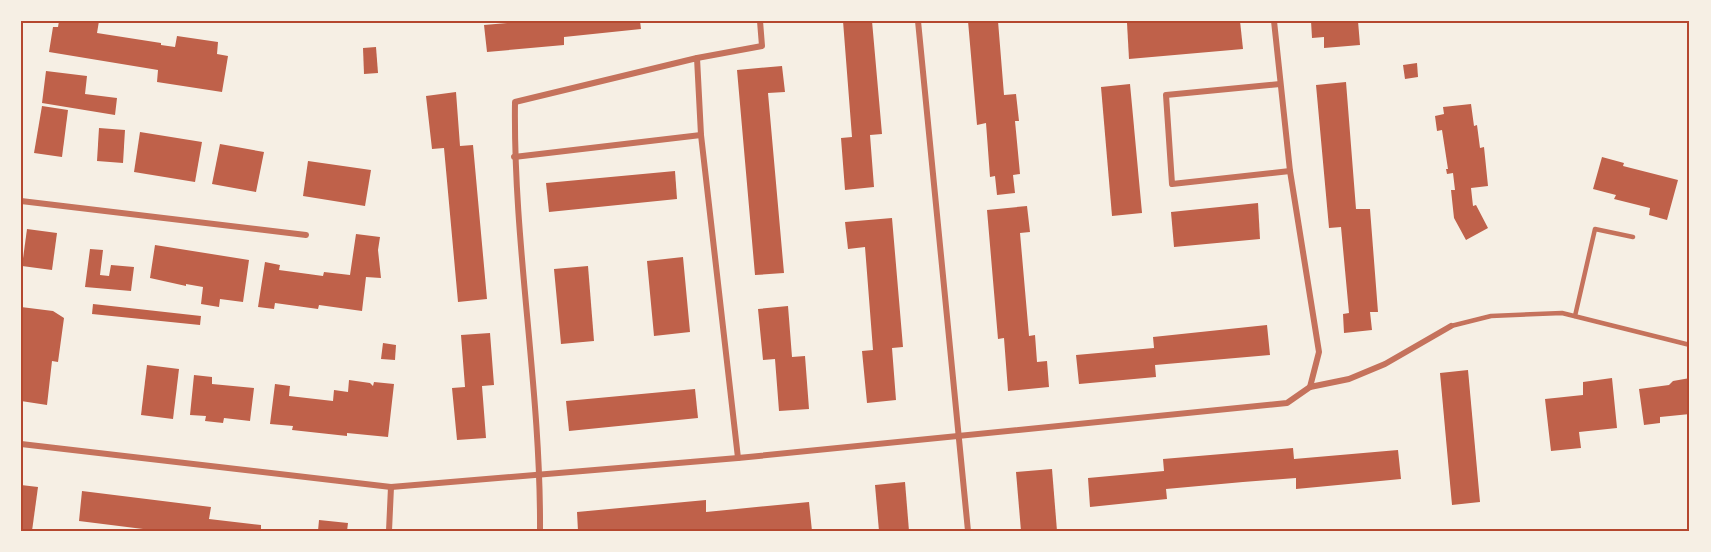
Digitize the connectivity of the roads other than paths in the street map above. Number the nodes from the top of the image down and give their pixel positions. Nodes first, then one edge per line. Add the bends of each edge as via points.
1 (760, 21) edge
2 (918, 21) edge
3 (1274, 21) edge
4 (697, 58) junction
5 (1280, 84) junction
6 (701, 135) junction
7 (514, 157) junction
8 (1290, 171) junction
9 (21, 201) edge
10 (306, 235) dead end
11 (1633, 237) dead end
12 (1575, 316) junction
13 (1451, 326) joint
14 (1690, 345) edge
15 (1310, 387) junction
16 (958, 438) junction
17 (21, 444) edge
18 (738, 458) junction
19 (540, 474) junction
20 (391, 487) junction
21 (389, 531) edge
22 (540, 531) edge
23 (968, 531) edge

1 - 4 street via 762,46
2 - 16 street
3 - 5 street
4 - 6 street
4 - 7 street via 515,102
5 - 8 street
5 - 8 street via 1166,95 1172,184
6 - 7 street
6 - 18 street
7 - 19 street
8 - 15 street via 1319,352
9 - 10 street
11 - 12 lane via 1595,229
12 - 13 lane via 1491,316
12 - 14 lane
13 - 15 street via 1385,364 1349,379
15 - 16 street via 1287,403
16 - 18 street
16 - 23 street
17 - 20 street
18 - 19 street
19 - 20 street
19 - 22 street
20 - 21 street

